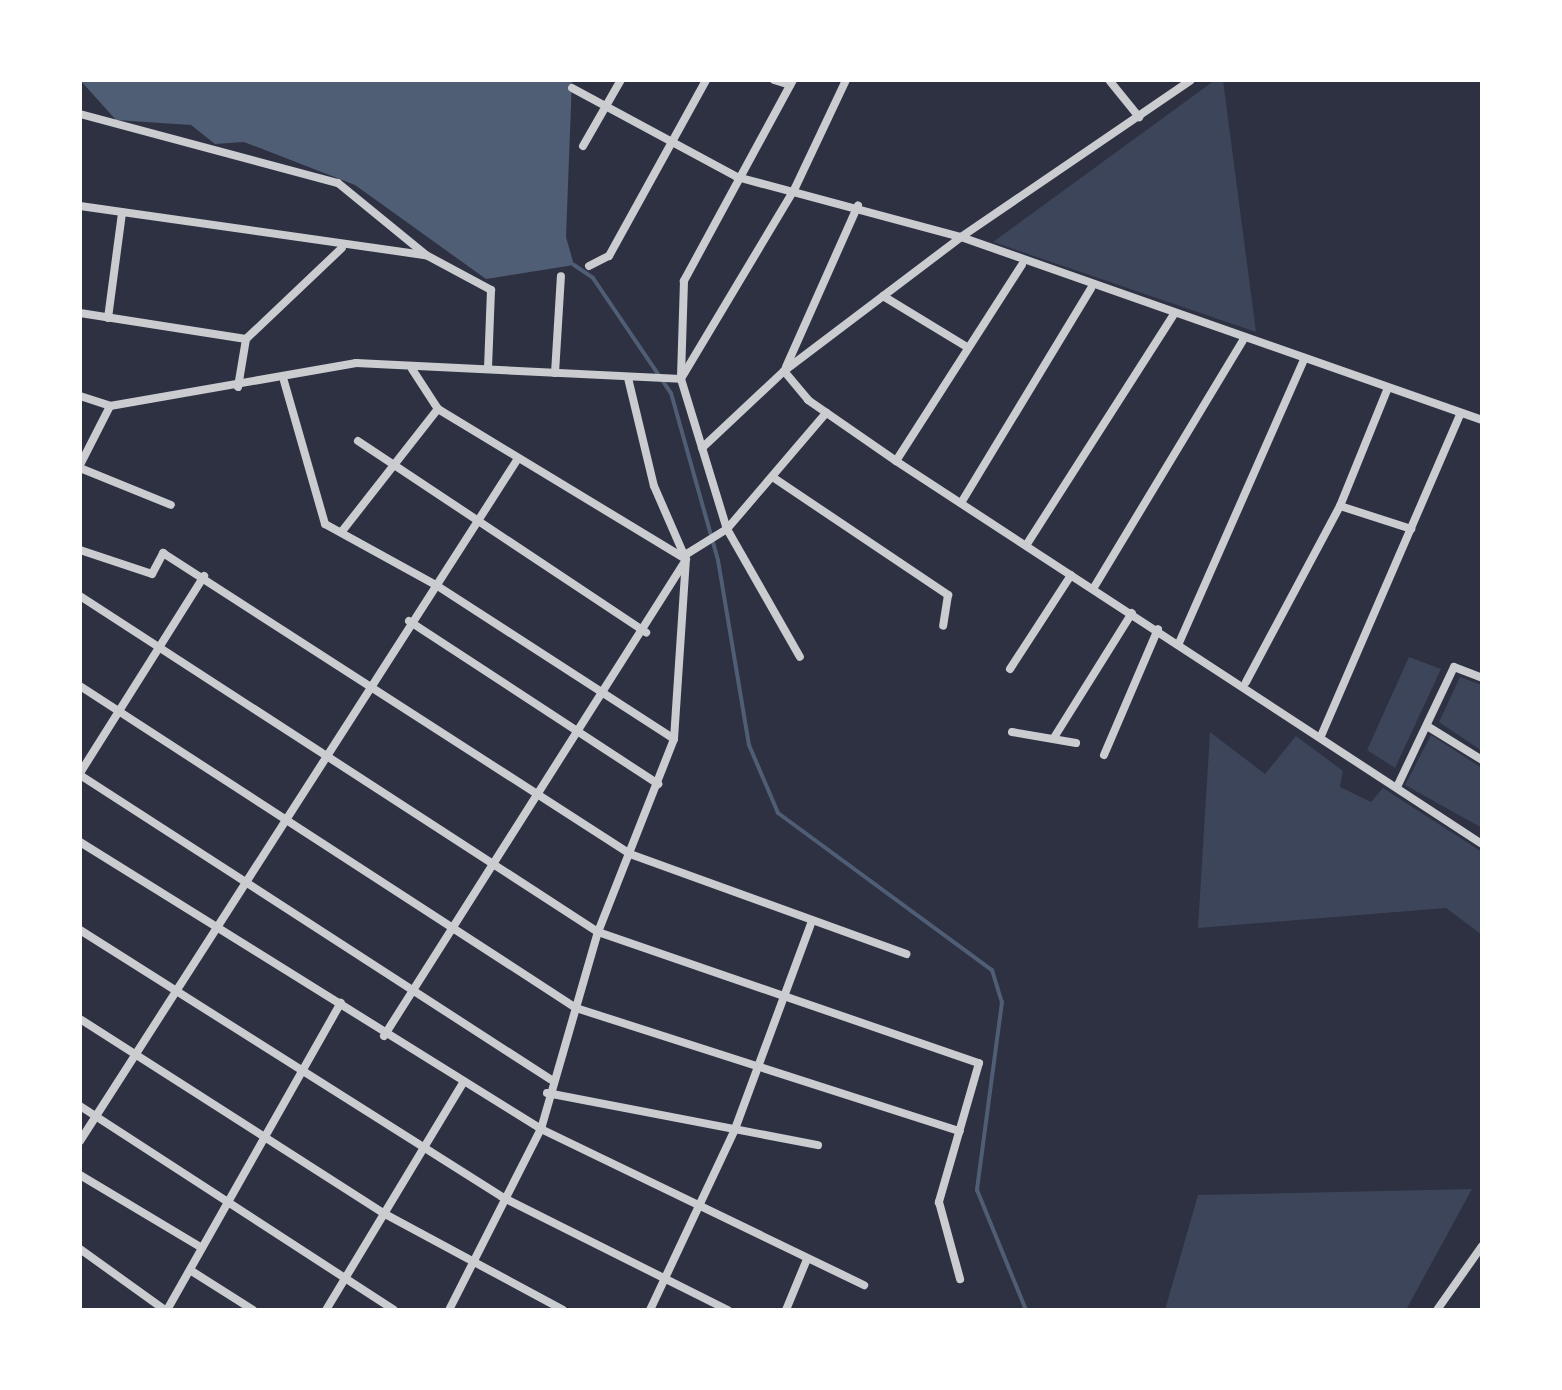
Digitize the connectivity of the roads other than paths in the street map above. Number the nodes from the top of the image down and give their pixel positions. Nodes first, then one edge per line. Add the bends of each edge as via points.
1 (621, 80) edge
2 (706, 80) edge
3 (774, 80) edge
4 (846, 80) edge
5 (1109, 80) edge
6 (1192, 80) edge
7 (792, 82) edge
8 (572, 88) dead end
9 (604, 110) junction
10 (80, 114) edge
11 (1139, 117) junction
12 (671, 144) junction
13 (584, 146) dead end
14 (737, 177) junction
15 (794, 188) junction
16 (80, 206) edge
17 (858, 206) junction
18 (122, 214) junction
19 (960, 237) junction
20 (342, 248) junction
21 (426, 255) junction
22 (1022, 265) junction
23 (588, 266) dead end
24 (561, 276) dead end
25 (1091, 288) junction
26 (883, 296) junction
27 (80, 313) edge
28 (1174, 314) junction
29 (108, 318) junction
30 (246, 339) junction
31 (1244, 339) junction
32 (967, 347) junction
33 (1304, 359) junction
34 (412, 369) junction
35 (488, 369) junction
36 (784, 371) junction
37 (555, 373) junction
38 (631, 379) junction
39 (676, 379) junction
40 (284, 381) junction
41 (238, 387) junction
42 (1388, 388) junction
43 (80, 396) edge
44 (110, 406) junction
45 (438, 408) junction
46 (1460, 412) junction
47 (826, 413) junction
48 (1482, 420) edge
49 (358, 440) dead end
50 (702, 448) junction
51 (518, 460) junction
52 (896, 461) junction
53 (80, 467) edge
54 (396, 470) junction
55 (774, 478) junction
56 (961, 503) junction
57 (171, 505) dead end
58 (1340, 506) junction
59 (478, 522) junction
60 (727, 529) junction
61 (1410, 529) junction
62 (343, 530) junction
63 (1027, 544) junction
64 (80, 550) edge
65 (685, 557) junction
66 (1071, 575) junction
67 (204, 576) junction
68 (436, 584) junction
69 (1093, 589) junction
70 (80, 596) edge
71 (1132, 613) junction
72 (408, 621) junction
73 (943, 626) dead end
74 (1158, 629) junction
75 (646, 632) junction
76 (1178, 642) junction
77 (160, 644) junction
78 (800, 657) dead end
79 (1010, 668) dead end
80 (1482, 678) edge
81 (1246, 682) junction
82 (80, 686) edge
83 (370, 687) junction
84 (606, 697) junction
85 (118, 712) junction
86 (1427, 726) junction
87 (1012, 732) dead end
88 (580, 736) junction
89 (1055, 736) junction
90 (1321, 736) junction
91 (674, 740) junction
92 (1076, 743) dead end
93 (324, 750) junction
94 (1104, 755) dead end
95 (1482, 760) edge
96 (80, 774) edge
97 (658, 784) junction
98 (1396, 787) junction
99 (539, 800) junction
100 (283, 818) junction
101 (80, 842) edge
102 (1482, 844) edge
103 (630, 854) junction
104 (496, 865) junction
105 (243, 881) junction
106 (811, 924) junction
107 (217, 927) junction
108 (80, 930) edge
109 (452, 932) junction
110 (598, 932) junction
111 (906, 954) dead end
112 (178, 989) junction
113 (413, 992) junction
114 (785, 994) junction
115 (341, 1003) junction
116 (576, 1008) junction
117 (80, 1019) edge
118 (384, 1036) junction
119 (138, 1054) junction
120 (305, 1066) junction
121 (754, 1069) junction
122 (550, 1079) junction
123 (464, 1082) junction
124 (547, 1093) junction
125 (80, 1106) edge
126 (96, 1115) junction
127 (541, 1129) junction
128 (734, 1129) junction
129 (960, 1131) junction
130 (267, 1133) junction
131 (80, 1140) edge
132 (818, 1145) dead end
133 (427, 1150) junction
134 (80, 1175) edge
135 (502, 1197) junction
136 (228, 1204) junction
137 (697, 1210) junction
138 (385, 1214) junction
139 (1482, 1246) edge
140 (80, 1248) edge
141 (202, 1248) junction
142 (807, 1259) junction
143 (474, 1268) junction
144 (190, 1270) junction
145 (346, 1277) junction
146 (665, 1279) junction
147 (960, 1279) dead end
148 (864, 1285) dead end
149 (166, 1310) edge
150 (253, 1310) edge
151 (326, 1310) edge
152 (394, 1310) edge
153 (449, 1310) edge
154 (563, 1310) edge
155 (650, 1310) edge
156 (728, 1310) edge
157 (786, 1310) edge
158 (1437, 1310) edge

1 - 9 street
2 - 12 street
3 - 7 street
4 - 15 street
5 - 11 street
6 - 11 street
7 - 14 street
8 - 9 street
9 - 12 street
9 - 13 street
10 - 21 street via 338,184
11 - 19 street
12 - 14 street
12 - 23 street via 609,256
14 - 15 street
14 - 39 street via 684,281
15 - 17 street
15 - 39 street
16 - 18 street
17 - 19 street
17 - 36 street
18 - 20 street
18 - 29 street
19 - 22 street
19 - 26 street
20 - 21 street
20 - 30 street
21 - 35 street via 492,290
22 - 25 street
22 - 32 street
24 - 37 street
25 - 28 street
25 - 56 street
26 - 32 street
26 - 36 street
27 - 29 street
28 - 31 street
28 - 63 street
29 - 30 street
30 - 41 street
31 - 33 street
31 - 69 street
32 - 52 street
33 - 42 street
33 - 76 street
34 - 35 street
34 - 40 street via 356,363
34 - 45 street
35 - 37 street
36 - 47 street
36 - 50 street
37 - 38 street
38 - 39 street
38 - 65 street via 654,486
39 - 50 street
40 - 41 street
40 - 62 street via 325,524
41 - 44 street
42 - 46 street
42 - 58 street
43 - 44 street
44 - 53 street
45 - 51 street
45 - 54 street
46 - 48 street
46 - 61 street
47 - 52 street
47 - 55 street
49 - 54 street
50 - 60 street
51 - 59 street
51 - 65 street
52 - 56 street
53 - 57 street
54 - 59 street
54 - 62 street
55 - 60 street
55 - 73 street via 948,596
56 - 63 street
58 - 61 street
58 - 81 street
59 - 68 street
59 - 75 street
60 - 65 street
60 - 78 street
61 - 90 street
62 - 68 street
63 - 66 street
64 - 67 street via 152,574 163,553
65 - 75 street
65 - 91 street
66 - 69 street
66 - 79 street
67 - 77 street
67 - 83 street
68 - 72 street
68 - 84 street
69 - 71 street
70 - 77 street
71 - 74 street
71 - 89 street
72 - 83 street
72 - 88 street
74 - 76 street
74 - 94 street
75 - 84 street
76 - 81 street
77 - 85 street
77 - 93 street
80 - 86 street via 1454,667
81 - 90 street
82 - 85 street
83 - 93 street
83 - 99 street
84 - 88 street
84 - 91 street
85 - 96 street
85 - 100 street
86 - 95 street
86 - 98 street
87 - 89 street
88 - 97 street
88 - 99 street
89 - 92 street
90 - 98 street
91 - 97 street
93 - 100 street
93 - 104 street
96 - 105 street
97 - 103 street
98 - 102 street
99 - 103 street
99 - 104 street
100 - 105 street
100 - 109 street
101 - 107 street
103 - 106 street
103 - 110 street
104 - 109 street
104 - 110 street
105 - 107 street
105 - 113 street
106 - 111 street
106 - 114 street
107 - 112 street
107 - 115 street
108 - 112 street
109 - 113 street
109 - 116 street
110 - 114 street
110 - 116 street
112 - 119 street
112 - 120 street
113 - 118 street
113 - 122 street
114 - 121 street
114 - 129 street via 979,1063
115 - 118 street
115 - 120 street
116 - 121 street
116 - 122 street
117 - 119 street
118 - 123 street
119 - 126 street
119 - 130 street
120 - 130 street
120 - 133 street
121 - 128 street
121 - 129 street
122 - 124 street
123 - 127 street
123 - 133 street
124 - 127 street
124 - 128 street
125 - 126 street
126 - 131 street
126 - 136 street
127 - 135 street
127 - 137 street
128 - 132 street
128 - 137 street
129 - 147 street via 939,1202
130 - 136 street
130 - 138 street
133 - 135 street
133 - 138 street
134 - 141 street
135 - 143 street
135 - 146 street
136 - 141 street
136 - 145 street
137 - 142 street
137 - 146 street
138 - 143 street
138 - 145 street
139 - 158 street
140 - 149 street
141 - 144 street
142 - 148 street
142 - 157 street
143 - 153 street
143 - 154 street
144 - 149 street
144 - 150 street
145 - 151 street
145 - 152 street
146 - 155 street
146 - 156 street

